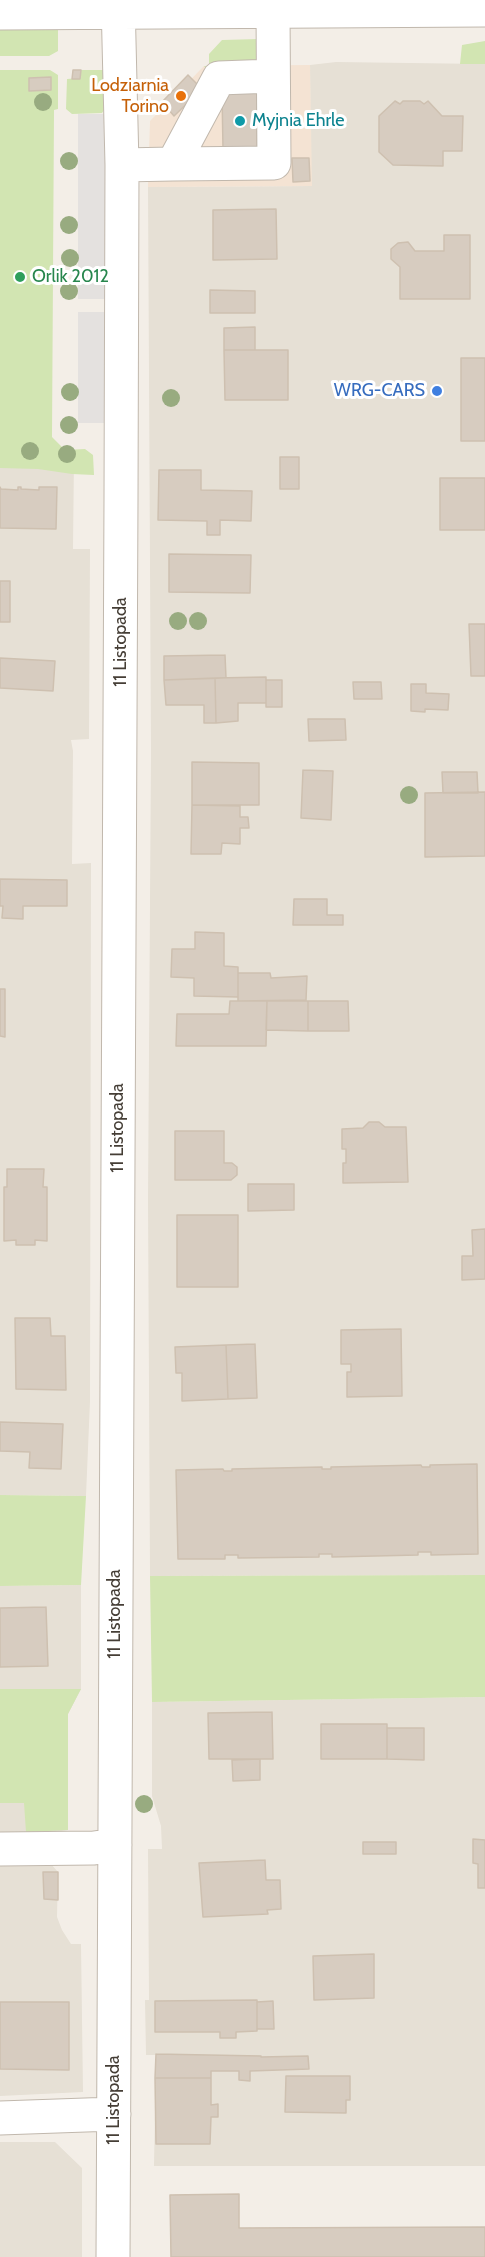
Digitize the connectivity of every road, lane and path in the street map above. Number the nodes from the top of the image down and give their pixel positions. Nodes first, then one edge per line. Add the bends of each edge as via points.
1 (118, 7) edge
2 (485, 10) edge
3 (273, 12) junction
4 (0, 13) edge
5 (273, 76) junction
6 (173, 164) junction
7 (122, 165) junction
8 (115, 1845) junction
9 (0, 1849) edge
10 (114, 2114) junction
11 (0, 2118) edge
12 (113, 2257) edge

1 - 3 street
1 - 4 street
1 - 7 street, 11 Listopada
2 - 3 street
3 - 5 street
5 - 6 street via 219,78
5 - 6 street via 274,163
6 - 7 street
7 - 8 street, 11 Listopada
8 - 9 street
8 - 10 street, 11 Listopada
10 - 11 street
10 - 12 street, 11 Listopada

